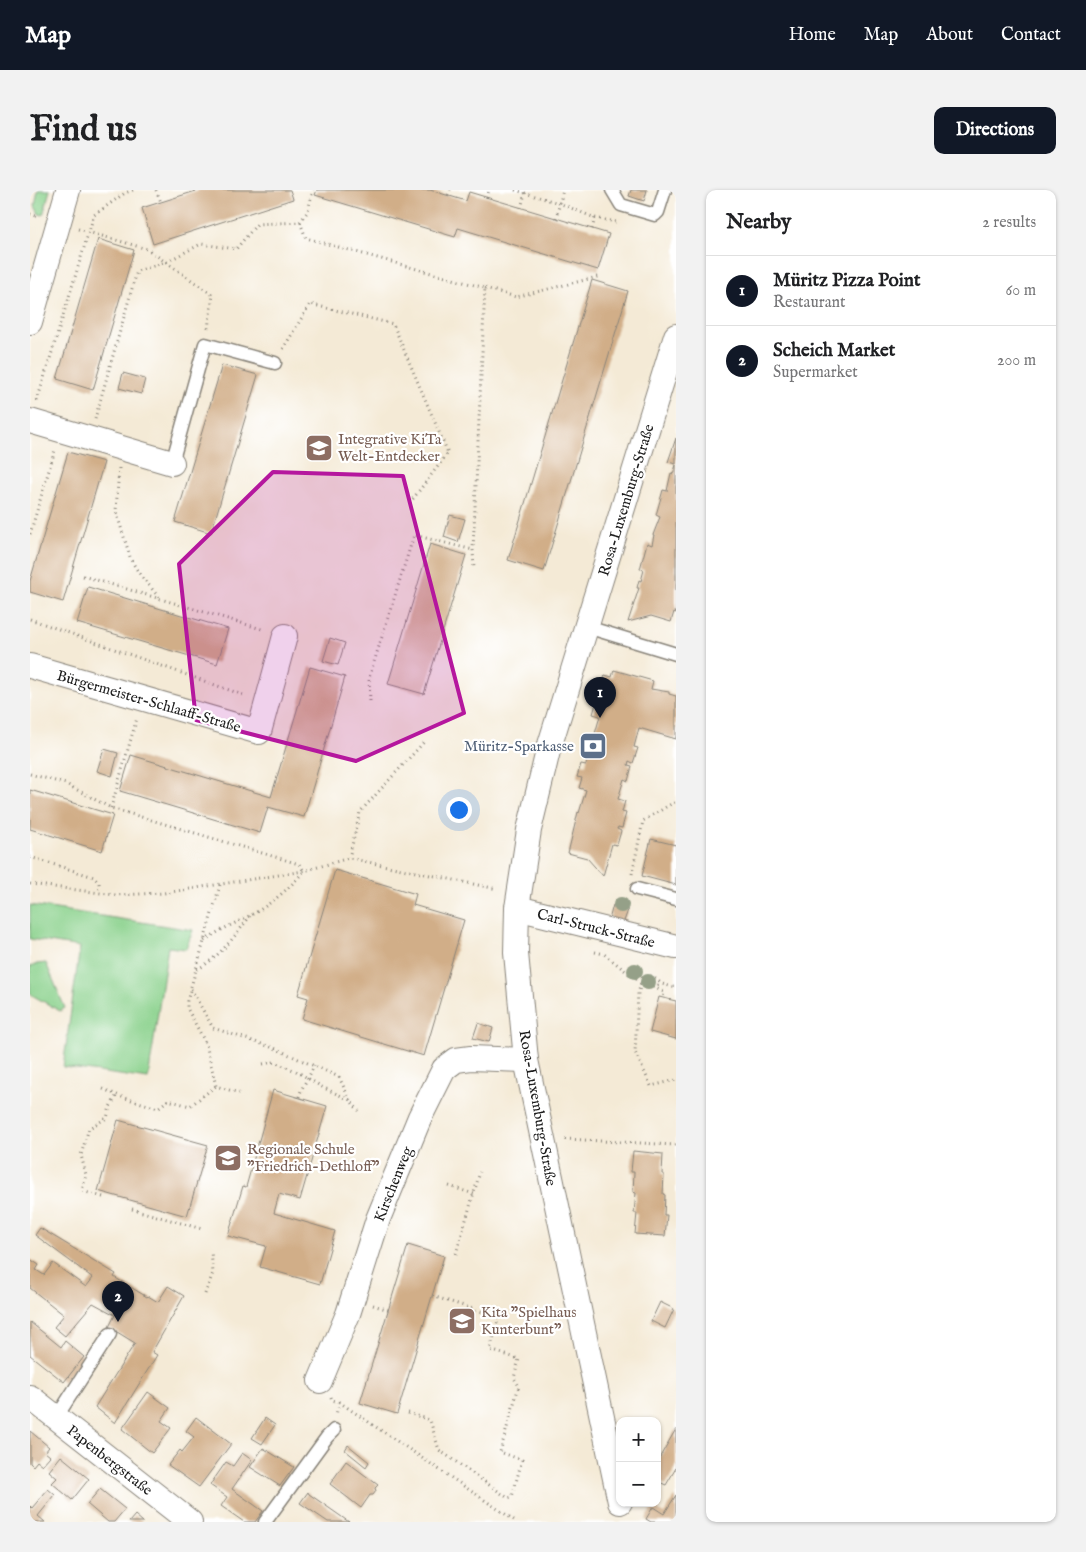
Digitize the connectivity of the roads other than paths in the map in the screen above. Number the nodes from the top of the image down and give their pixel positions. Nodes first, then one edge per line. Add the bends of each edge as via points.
1 (68, 190) edge
2 (612, 190) edge
3 (665, 190) edge
4 (30, 318) edge
5 (676, 336) edge
6 (275, 363) road end
7 (671, 375) edge
8 (30, 421) edge
9 (172, 463) joint
10 (587, 627) junction
11 (285, 636) road end
12 (676, 654) edge
13 (30, 666) edge
14 (634, 884) road end
15 (676, 899) edge
16 (516, 908) junction
17 (676, 947) edge
18 (526, 1060) junction
19 (110, 1334) dead end
20 (320, 1381) road end
21 (30, 1397) edge
22 (56, 1418) junction
23 (334, 1430) road end
24 (616, 1484) edge
25 (621, 1507) edge
26 (190, 1522) edge
27 (264, 1522) edge
28 (624, 1522) edge

1 - 4 street
2 - 3 lane via 621,206 655,215
5 - 7 street, Rosa-Luxemburg-Straße
6 - 9 lane via 205,344
7 - 10 street, Rosa-Luxemburg-Straße
8 - 9 street
10 - 12 lane
10 - 16 street, Rosa-Luxemburg-Straße via 548,751 529,830
11 - 13 street, Bürgermeister-Schlaaff-Straße via 259,732
14 - 15 lane
16 - 17 street, Carl-Struck-Straße
16 - 18 street, Rosa-Luxemburg-Straße via 516,953
18 - 20 street, Kirschenweg via 471,1058 456,1060 444,1069 420,1117 378,1218 348,1314
18 - 24 street, Rosa-Luxemburg-Straße
19 - 22 lane
21 - 22 street, Papenbergstraße
22 - 26 street, Papenbergstraße
23 - 27 lane
25 - 28 street, Rosa-Luxemburg-Straße

